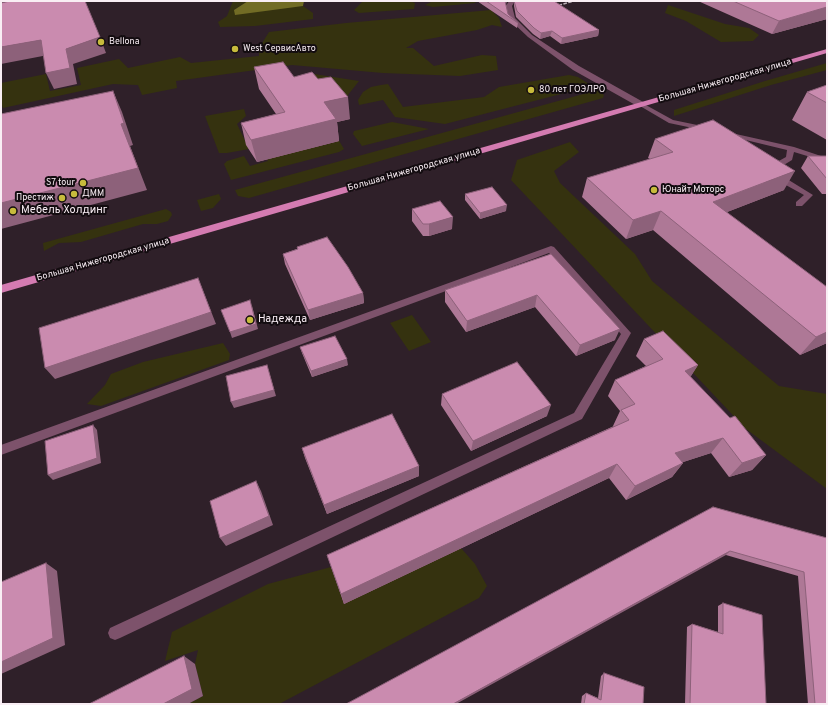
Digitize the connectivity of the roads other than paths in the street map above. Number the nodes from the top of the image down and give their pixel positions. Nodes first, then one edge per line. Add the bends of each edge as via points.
1 (512, 1) edge
2 (827, 51) edge
3 (642, 105) junction
4 (720, 132) edge
5 (711, 134) edge
6 (790, 149) junction
7 (827, 160) edge
8 (799, 204) dead end
9 (1, 289) edge
10 (1, 450) edge
11 (114, 633) dead end

1 - 3 street via 509,6 512,19 530,36 576,68
2 - 3 main road, Большая Нижегородская улица
3 - 5 lane via 671,122
3 - 9 main road, Большая Нижегородская улица
4 - 6 lane
6 - 7 lane
6 - 8 lane via 789,158 765,169 809,195
10 - 11 lane via 551,249 626,333 578,416

